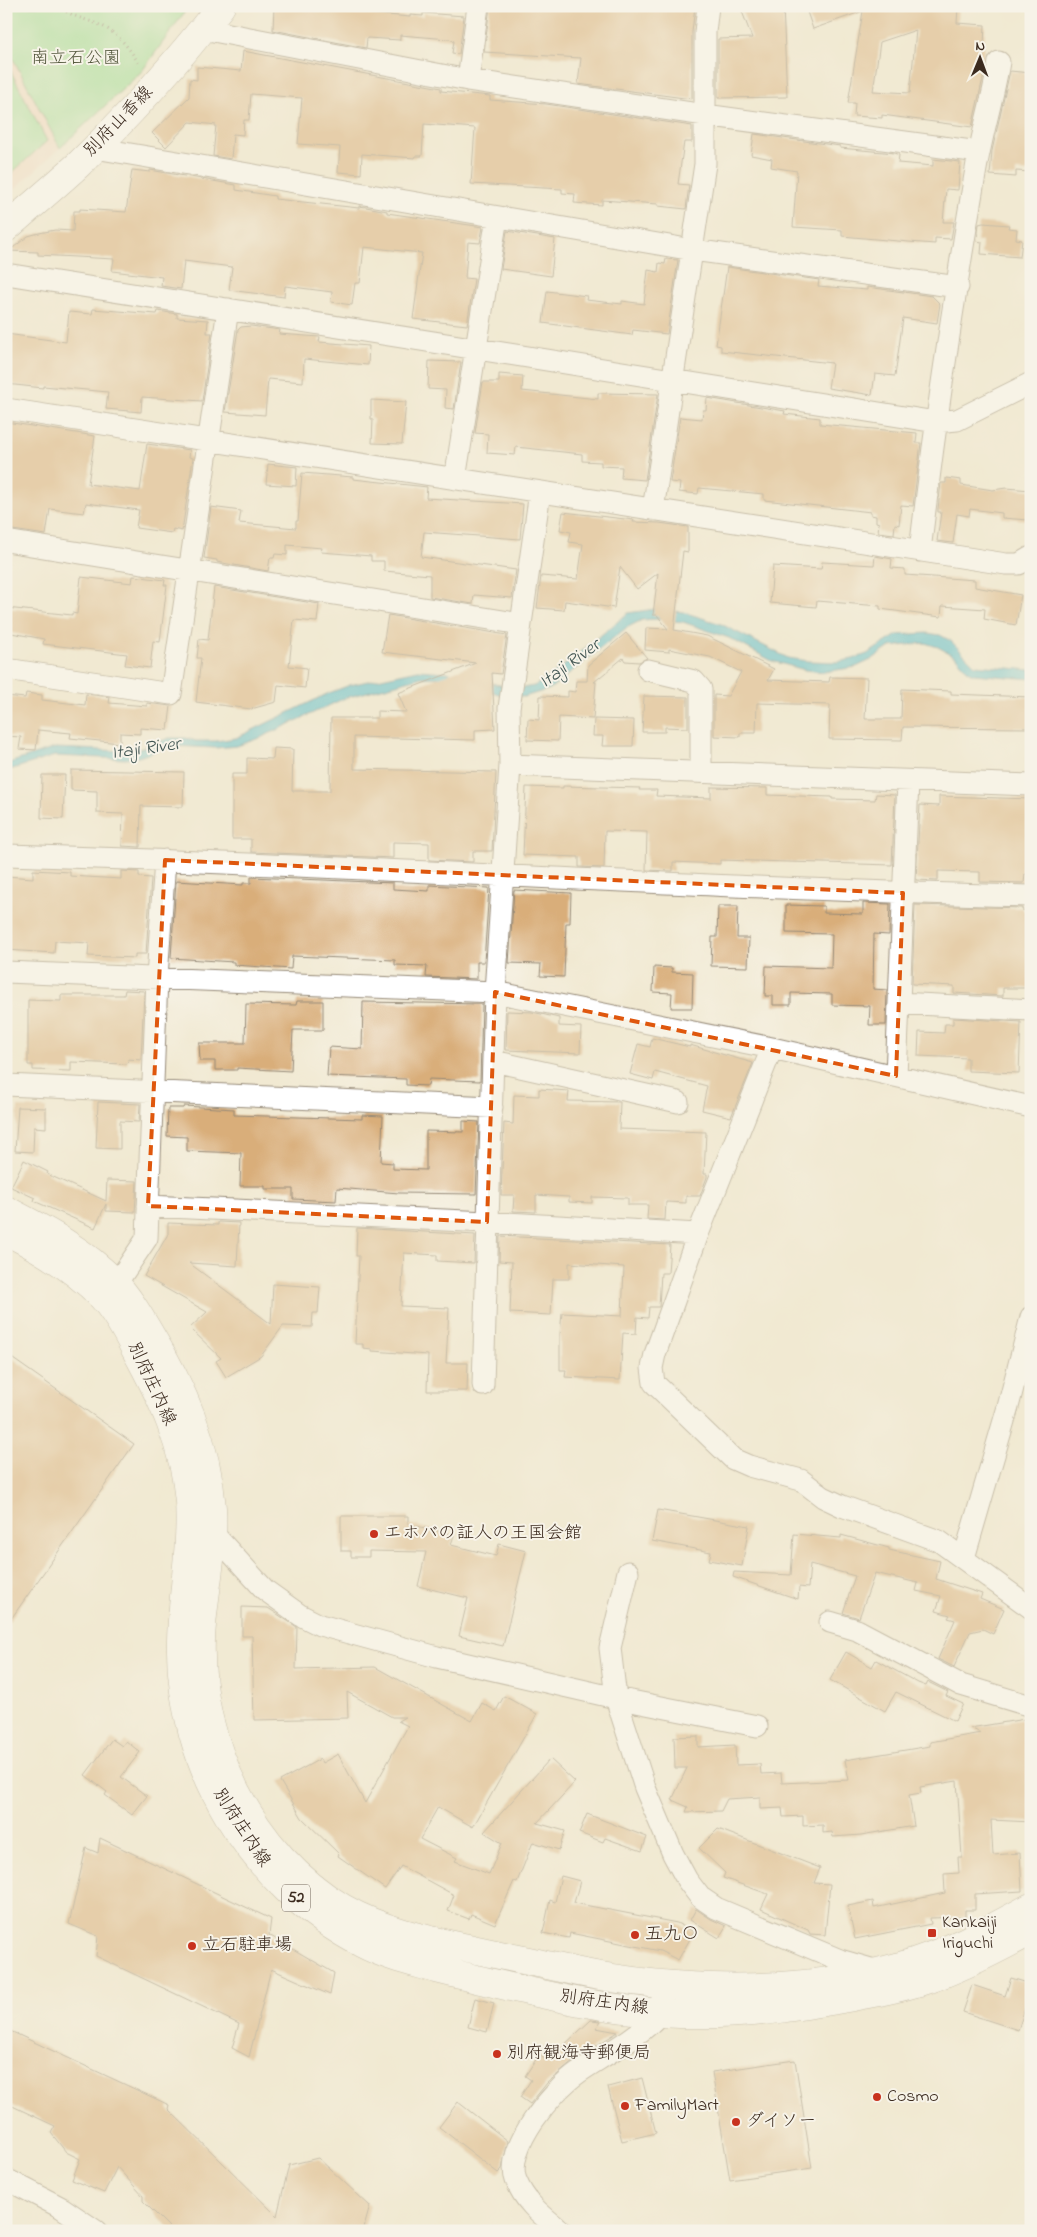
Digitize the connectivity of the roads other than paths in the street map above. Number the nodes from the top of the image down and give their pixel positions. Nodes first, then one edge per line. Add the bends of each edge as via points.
1 (221, 6) edge
2 (478, 6) edge
3 (708, 6) edge
4 (203, 29) junction
5 (999, 62) dead end
6 (468, 80) junction
7 (705, 115) junction
8 (95, 148) junction
9 (979, 152) junction
10 (497, 217) junction
11 (6, 228) edge
12 (693, 250) junction
13 (6, 274) edge
14 (958, 287) junction
15 (228, 309) junction
16 (476, 349) junction
17 (673, 381) junction
18 (1031, 383) edge
19 (6, 409) edge
20 (936, 422) junction
21 (210, 441) junction
22 (455, 479) junction
23 (540, 492) junction
24 (653, 510) junction
25 (6, 541) edge
26 (920, 551) junction
27 (1031, 557) edge
28 (190, 570) junction
29 (521, 624) junction
30 (6, 669) edge
31 (648, 670) dead end
32 (510, 765) junction
33 (701, 772) junction
34 (908, 780) junction
35 (1031, 785) edge
36 (6, 855) edge
37 (165, 860) junction
38 (503, 875) junction
39 (904, 893) junction
40 (1031, 896) edge
41 (6, 972) edge
42 (157, 978) junction
43 (495, 992) junction
44 (899, 1003) junction
45 (1031, 1010) edge
46 (772, 1048) junction
47 (493, 1061) junction
48 (896, 1076) junction
49 (6, 1085) edge
50 (153, 1091) junction
51 (678, 1102) dead end
52 (492, 1107) junction
53 (1031, 1107) edge
54 (148, 1206) junction
55 (6, 1210) edge
56 (488, 1222) junction
57 (6, 1231) edge
58 (698, 1234) junction
59 (116, 1284) junction
60 (1031, 1317) edge
61 (483, 1385) dead end
62 (212, 1532) junction
63 (964, 1558) junction
64 (628, 1572) dead end
65 (1031, 1608) edge
66 (830, 1622) dead end
67 (616, 1698) junction
68 (1031, 1706) edge
69 (757, 1726) dead end
70 (1031, 1907) edge
71 (1025, 1940) edge
72 (879, 1971) junction
73 (661, 1998) junction
74 (6, 2179) edge
75 (96, 2231) edge
76 (561, 2231) edge

1 - 4 main road, 別府山香線
2 - 6 street
3 - 7 street
4 - 6 street
4 - 8 main road, 別府山香線
5 - 9 street
6 - 7 street
7 - 9 street
7 - 12 street via 705,164
8 - 10 street
8 - 11 main road, 別府山香線
9 - 14 street
10 - 12 street
10 - 16 street
12 - 14 street
12 - 17 street
13 - 15 street
14 - 20 street
15 - 16 street
15 - 21 street
16 - 17 street
16 - 22 street
17 - 20 street
17 - 24 street
18 - 20 street via 957,420
19 - 21 street
20 - 26 street
21 - 22 street
21 - 28 street
22 - 23 street
23 - 24 street
23 - 29 street
24 - 26 street
25 - 28 street
26 - 27 street via 1014,565
28 - 29 street
28 - 30 street via 171,694
29 - 32 street via 509,708
31 - 33 street via 694,681 701,690
32 - 33 street
32 - 38 street
33 - 34 street
34 - 35 street
34 - 39 street
36 - 37 street
37 - 38 street
37 - 42 street
38 - 39 street
38 - 43 street
39 - 40 street
39 - 44 street
41 - 42 street
42 - 43 street
42 - 50 street
43 - 46 street
43 - 47 street
44 - 45 street
44 - 48 street
46 - 48 street
46 - 58 street
47 - 51 street
47 - 52 street
48 - 53 street
49 - 50 street
50 - 52 street
50 - 54 street
52 - 56 street
54 - 56 street
54 - 59 street via 147,1238
55 - 59 main road, 別府庄内線 / 52 via 62,1240
56 - 58 street
56 - 61 street
57 - 73 main road, 別府庄内線 / 52 via 53,1257 103,1298 126,1332 162,1400 183,1465 189,1497 190,1530 181,1641 182,1682 189,1720 199,1756 214,1789 270,1874 308,1909 338,1930 401,1960 579,2002
58 - 63 street via 655,1354 653,1376 658,1388 733,1459 801,1480 823,1497 939,1541
59 - 62 main road, 別府庄内線 / 52 via 159,1349 186,1401 204,1453 211,1495
60 - 63 street
62 - 67 street via 265,1590 320,1625 437,1657
62 - 73 main road, 別府庄内線 / 52 via 201,1640 201,1670 207,1708 224,1767 235,1789 254,1821 292,1869 341,1907 406,1934 614,1979
63 - 65 street
64 - 67 street via 610,1648
66 - 68 street via 857,1630 961,1685
67 - 69 street
67 - 72 street via 644,1788 687,1880 700,1897 716,1908 840,1960
70 - 72 main road, 別府庄内線 / 52 via 970,1940
71 - 73 main road, 別府庄内線 / 52 via 937,1976 865,1995 791,2008 718,2014
72 - 73 main road, 別府庄内線 / 52 via 793,1985 718,1987
73 - 76 street via 646,2027 567,2081 527,2130 514,2163 516,2180 530,2204
74 - 75 street via 62,2208

